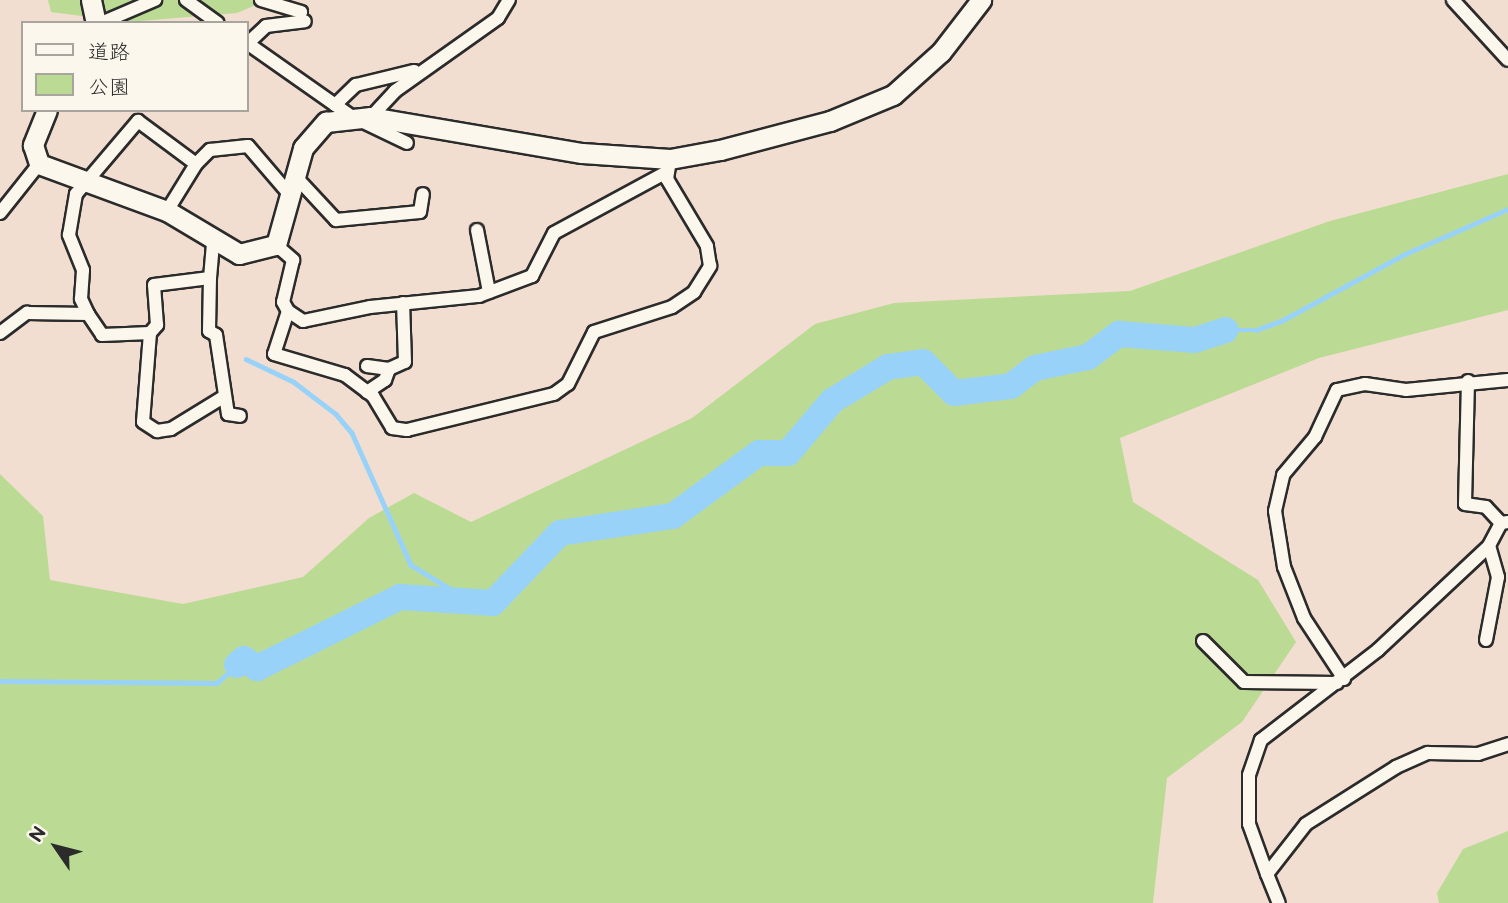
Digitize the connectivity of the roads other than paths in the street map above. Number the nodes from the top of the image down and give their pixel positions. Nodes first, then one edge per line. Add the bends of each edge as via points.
1 (91, 0) edge
2 (155, 0) edge
3 (186, 0) edge
4 (261, 0) edge
5 (981, 0) edge
6 (1453, 0) edge
7 (511, 1) edge
8 (104, 21) edge
9 (215, 21) edge
10 (248, 42) edge
11 (248, 44) edge
12 (1508, 60) edge
13 (433, 64) junction
14 (335, 104) junction
15 (46, 112) edge
16 (361, 116) junction
17 (407, 144) dead end
18 (196, 163) junction
19 (39, 164) junction
20 (667, 166) junction
21 (85, 181) junction
22 (293, 186) junction
23 (423, 194) dead end
24 (167, 211) junction
25 (0, 213) edge
26 (477, 230) dead end
27 (213, 242) junction
28 (276, 245) junction
29 (210, 278) junction
30 (489, 292) junction
31 (402, 303) junction
32 (288, 311) junction
33 (88, 314) junction
34 (0, 333) edge
35 (150, 333) junction
36 (367, 366) dead end
37 (389, 369) junction
38 (1508, 380) edge
39 (1468, 381) junction
40 (367, 392) junction
41 (225, 396) junction
42 (240, 416) dead end
43 (1504, 522) edge
44 (1489, 547) junction
45 (1486, 640) dead end
46 (1203, 641) dead end
47 (1340, 681) junction
48 (1508, 744) edge
49 (1267, 874) junction
50 (1279, 903) edge

1 - 8 street
2 - 8 street
3 - 9 street
4 - 10 street via 303,16 273,23
5 - 20 street via 941,52 893,95 830,121
6 - 12 street
7 - 13 street via 477,36
11 - 14 street
13 - 14 street via 392,80 356,85
13 - 16 street
14 - 16 street
15 - 19 street via 33,145
16 - 17 street
16 - 20 street
16 - 22 street via 326,122 310,139
18 - 21 street via 138,121
18 - 22 street via 210,150 248,146
18 - 24 street
19 - 21 street
19 - 25 street
20 - 30 street via 554,233 532,276
20 - 40 street via 707,246 710,266 694,292 672,307 594,332 568,384 534,403 407,430 392,428
21 - 24 street
21 - 33 street via 76,194 69,235 83,270 81,299
22 - 23 street via 336,220 420,212
22 - 28 street
24 - 27 street
26 - 30 street
27 - 28 street via 239,254
27 - 29 street
28 - 32 street via 293,260 283,302
29 - 35 street via 154,285 157,324
29 - 41 street via 209,331 216,335
30 - 31 street
31 - 32 street via 303,321
31 - 37 street via 405,362
32 - 40 street via 274,354 345,374
33 - 34 street via 27,313
33 - 35 street via 102,335
35 - 41 street via 143,422 157,430 171,429
36 - 37 street
37 - 40 street via 385,380
38 - 39 street
39 - 43 street via 1465,504 1486,507
39 - 47 street via 1406,390 1365,384 1337,390 1315,436 1283,475 1275,511 1284,567 1304,618
41 - 42 street via 229,414
43 - 44 street
44 - 45 street via 1498,577
44 - 47 street
46 - 47 street via 1244,682
47 - 49 street via 1261,740 1250,775 1249,824
48 - 49 street via 1478,754 1428,753 1396,767 1307,824
49 - 50 street

